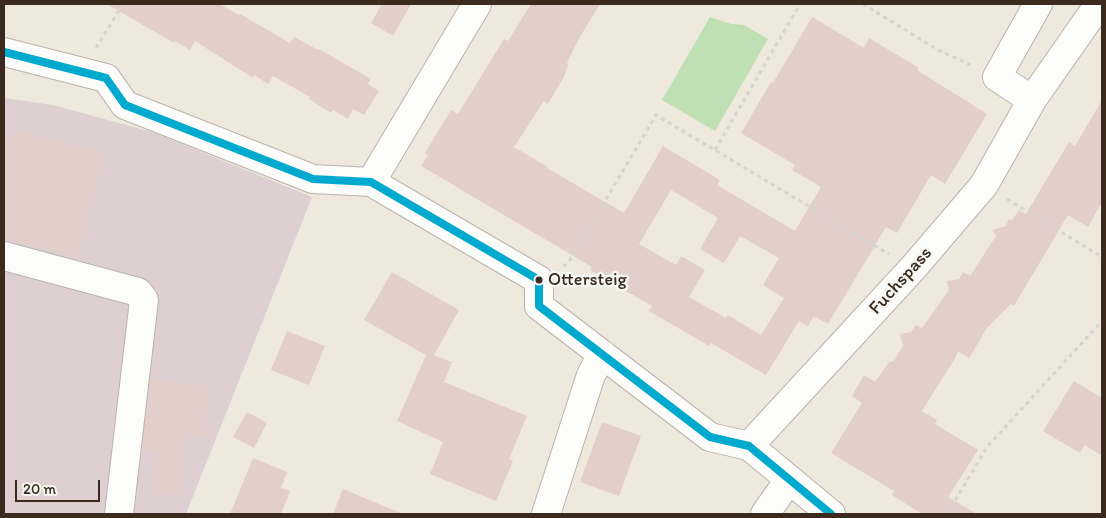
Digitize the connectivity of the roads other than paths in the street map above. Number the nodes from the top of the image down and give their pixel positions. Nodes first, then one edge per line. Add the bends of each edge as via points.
1 (477, 4) edge
2 (1038, 4) edge
3 (1099, 4) edge
4 (4, 52) edge
5 (1032, 100) junction
6 (371, 182) junction
7 (4, 256) edge
8 (602, 354) junction
9 (749, 446) junction
10 (789, 480) junction
11 (119, 514) edge
12 (546, 514) edge
13 (765, 514) edge
14 (831, 514) edge

1 - 6 street
2 - 5 street via 997,77
3 - 5 street, Fuchspass
4 - 6 street via 106,78 125,105 313,179
5 - 9 street, Fuchspass via 984,185 913,268
6 - 8 street via 539,280 539,306
7 - 11 street via 138,292 144,300
8 - 9 street via 710,437
8 - 12 street via 591,375
9 - 10 street
10 - 13 street
10 - 14 street

